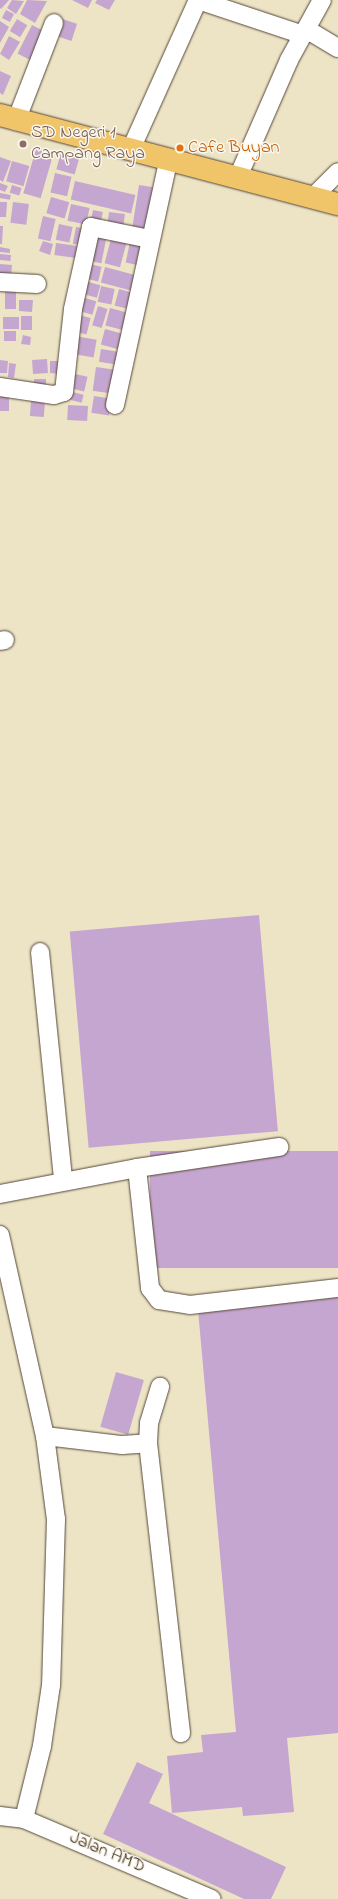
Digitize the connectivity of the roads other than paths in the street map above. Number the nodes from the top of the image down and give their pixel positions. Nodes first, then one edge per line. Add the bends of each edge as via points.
1 (198, 0) edge
2 (322, 0) edge
3 (54, 23) dead end
4 (304, 32) junction
5 (338, 48) edge
6 (8, 118) edge
7 (131, 149) junction
8 (169, 158) junction
9 (338, 172) edge
10 (238, 177) junction
11 (313, 197) junction
12 (338, 204) edge
13 (150, 240) junction
14 (0, 282) edge
15 (37, 284) dead end
16 (0, 387) edge
17 (115, 405) dead end
18 (40, 952) dead end
19 (279, 1147) dead end
20 (137, 1168) junction
21 (63, 1179) junction
22 (0, 1194) edge
23 (0, 1235) edge
24 (338, 1288) edge
25 (160, 1387) dead end
26 (44, 1436) junction
27 (148, 1443) junction
28 (181, 1733) dead end
29 (0, 1816) edge
30 (24, 1819) junction
31 (212, 1899) edge

1 - 4 street
1 - 7 street
2 - 4 street
3 - 6 street
4 - 5 street
4 - 10 street
6 - 7 main road
7 - 8 main road
8 - 10 main road
8 - 13 street
9 - 11 street
10 - 11 main road
11 - 12 main road
13 - 16 street via 91,227 73,309 64,392 54,395
13 - 17 street
14 - 15 street
18 - 21 street
19 - 20 street
20 - 21 street
20 - 24 street via 150,1288 158,1300 190,1305
21 - 22 street
23 - 26 street
25 - 27 street via 149,1423
26 - 27 street via 122,1445
26 - 30 street via 56,1519 55,1609 42,1746
27 - 28 street
29 - 30 street, Jalan AMD
30 - 31 street, Jalan AMD

